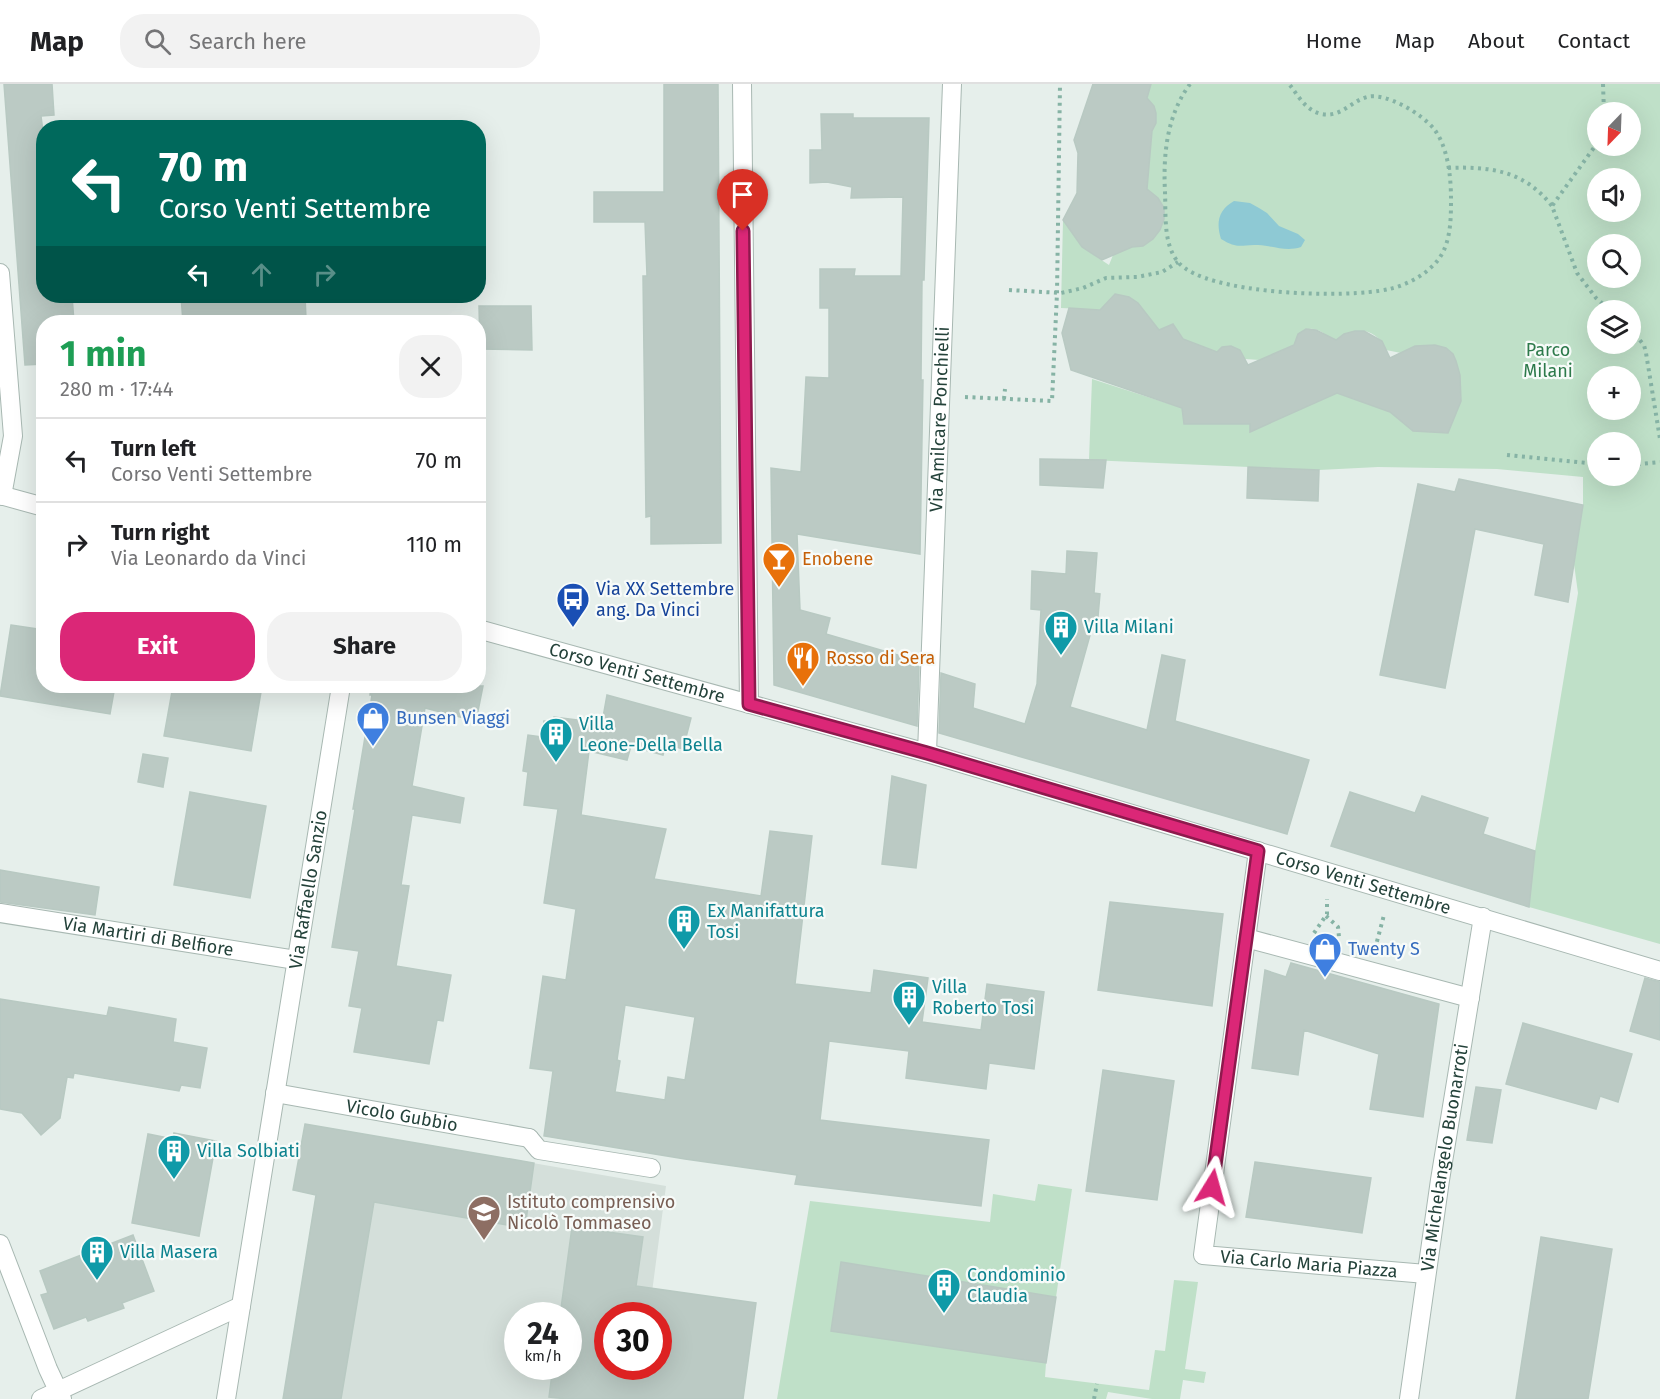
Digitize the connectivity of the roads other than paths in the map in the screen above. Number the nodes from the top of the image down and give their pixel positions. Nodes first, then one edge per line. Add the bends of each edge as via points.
1 (952, 84) edge
2 (742, 88) edge
3 (0, 273) edge
4 (1, 496) edge
5 (36, 505) edge
6 (486, 632) edge
7 (340, 693) edge
8 (749, 704) junction
9 (927, 753) junction
10 (1258, 851) junction
11 (0, 913) edge
12 (1483, 917) junction
13 (1246, 938) junction
14 (296, 960) junction
15 (1660, 971) edge
16 (1470, 998) junction
17 (274, 1093) junction
18 (651, 1168) dead end
19 (0, 1244) edge
20 (1426, 1274) junction
21 (241, 1306) junction
22 (60, 1395) edge
23 (41, 1399) edge
24 (226, 1399) edge
25 (1409, 1399) edge

1 - 9 street, Via Amilcare Ponchielli
2 - 8 street
3 - 4 street via 13,436
4 - 5 street
6 - 8 street, Corso Venti Settembre
7 - 14 street, Via Raffaello Sanzio
8 - 9 street, Corso Venti Settembre
9 - 10 street, Corso Venti Settembre
10 - 12 street, Corso Venti Settembre
10 - 13 street, Via Carlo Maria Piazza
11 - 14 street, Via Martiri di Belfiore
12 - 15 street, Corso Venti Settembre
12 - 16 street, Via Michelangelo Buonarroti
13 - 16 street
13 - 20 street, Via Carlo Maria Piazza via 1203,1255
14 - 17 street, Via Raffaello Sanzio
16 - 20 street, Via Michelangelo Buonarroti
17 - 18 street, Vicolo Gubbio via 529,1137 539,1150
17 - 21 street, Via Raffaello Sanzio
19 - 22 street
20 - 25 street, Via Michelangelo Buonarroti
21 - 22 street
21 - 24 street, Via Raffaello Sanzio
22 - 23 street

